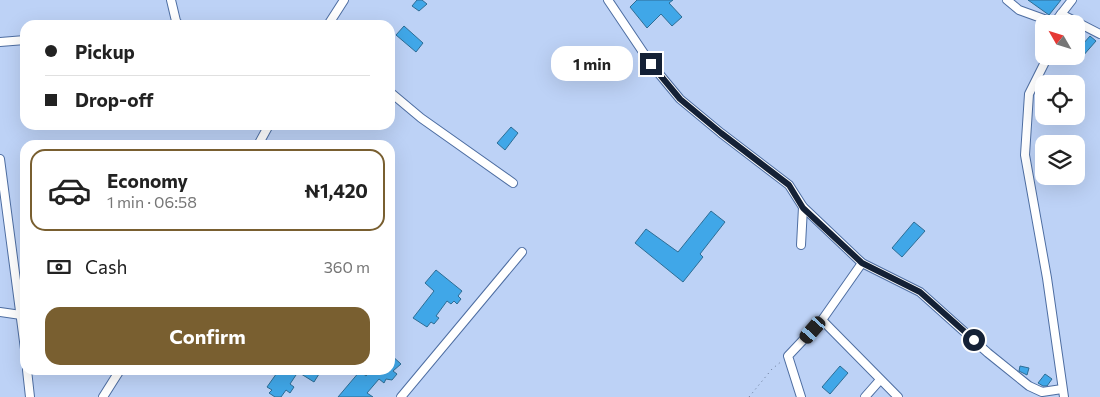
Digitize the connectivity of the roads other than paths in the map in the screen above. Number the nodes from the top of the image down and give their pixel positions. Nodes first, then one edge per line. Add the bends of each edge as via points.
1 (172, 0) edge
2 (344, 0) edge
3 (608, 0) edge
4 (1007, 0) edge
5 (1072, 0) edge
6 (1061, 14) joint
7 (1035, 16) edge
8 (176, 20) edge
9 (331, 20) edge
10 (1100, 34) edge
11 (20, 40) edge
12 (0, 42) edge
13 (1044, 65) edge
14 (395, 96) edge
15 (0, 159) edge
16 (513, 183) dead end
17 (803, 208) junction
18 (801, 245) dead end
19 (522, 252) dead end
20 (862, 263) junction
21 (20, 308) edge
22 (0, 312) edge
23 (20, 315) edge
24 (822, 320) junction
25 (28, 375) edge
26 (117, 375) edge
27 (880, 380) junction
28 (1063, 393) edge
29 (30, 397) edge
30 (103, 397) edge
31 (401, 397) edge
32 (801, 397) edge
33 (864, 397) edge
34 (898, 397) edge

1 - 8 street
2 - 9 street
3 - 17 street via 651,64 680,99 789,185
4 - 7 street via 1019,10
5 - 6 street
6 - 10 street
11 - 12 street
13 - 28 street via 1029,94 1025,155
14 - 16 street
15 - 21 street
17 - 18 street
17 - 20 street
19 - 31 street
20 - 24 street
20 - 28 street via 920,292 1029,386 1042,392
22 - 23 street
24 - 27 street
24 - 32 street via 788,356
25 - 29 street
26 - 30 street
27 - 33 street
27 - 34 street

